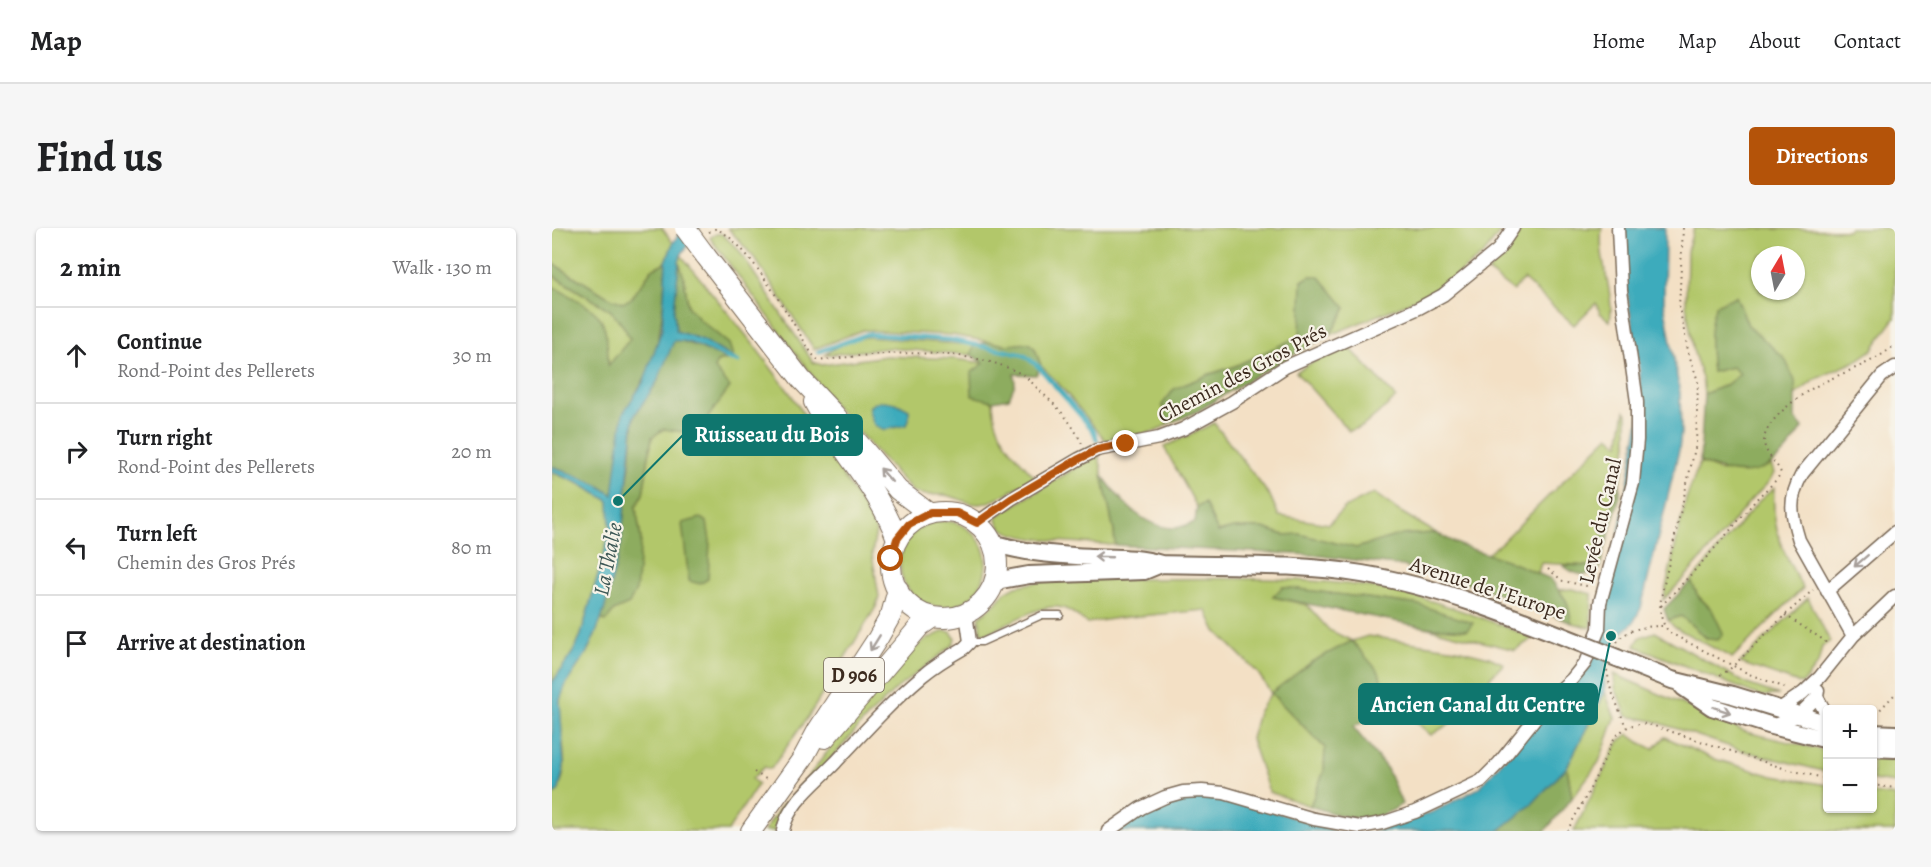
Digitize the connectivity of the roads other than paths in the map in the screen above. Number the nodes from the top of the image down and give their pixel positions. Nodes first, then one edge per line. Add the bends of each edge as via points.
1 (685, 228) edge
2 (1513, 228) edge
3 (1618, 228) edge
4 (1895, 367) edge
5 (801, 379) junction
6 (930, 513) junction
7 (977, 523) junction
8 (1895, 532) edge
9 (897, 539) junction
10 (993, 543) junction
11 (1161, 564) junction
12 (994, 581) junction
13 (1825, 587) junction
14 (898, 589) junction
15 (1895, 596) edge
16 (966, 613) junction
17 (1060, 615) dead end
18 (933, 617) junction
19 (1853, 636) junction
20 (970, 642) junction
21 (1820, 677) junction
22 (1672, 680) junction
23 (1816, 697) junction
24 (1778, 710) junction
25 (1823, 710) edge
26 (1799, 715) junction
27 (1823, 723) edge
28 (1772, 726) junction
29 (1877, 733) edge
30 (1895, 734) edge
31 (1823, 739) edge
32 (1877, 748) edge
33 (1895, 750) edge
34 (803, 758) junction
35 (751, 831) edge
36 (783, 831) edge
37 (1108, 831) edge

1 - 5 main road, bridge
2 - 7 street, Chemin des Gros Prés via 1498,250 1443,295 1285,367 1183,429 1159,438 1097,450
3 - 37 street, Levée du Canal via 1621,290 1637,402 1633,483 1600,603 1599,629 1585,663 1572,679 1481,781 1382,823 1360,827 1314,819 1224,793 1202,791 1165,797
4 - 13 street via 1882,376 1795,487 1794,526
6 -> 5 main road via 898,490
5 - 9 main road via 826,425 882,508
6 - 7 main road via 957,513
6 - 9 main road via 909,524
7 - 10 main road
8 -> 13 street
9 - 14 main road via 891,559
11 -> 10 main road, Avenue de l'Europe via 1144,559 1014,549
10 - 12 main road via 997,564
11 - 12 main road, Avenue de l'Europe via 1144,571 1029,575
11 - 22 main road, Avenue de l'Europe, bridge via 1292,567 1395,580 1491,608
12 - 16 main road via 986,598
13 - 19 street
14 - 18 main road via 915,609
14 -> 34 main road, D 906 via 891,615
15 - 19 street
16 - 18 main road
16 - 20 street
17 - 20 lane via 1042,615 982,642
18 - 34 main road, D 906 via 920,626 828,735
19 - 21 street
20 - 36 street via 924,674 881,712 808,790 791,811
21 - 23 street
21 - 24 street
22 - 24 main road
22 -> 28 main road via 1712,707
23 - 25 street
23 - 26 street
24 - 26 main road
26 - 27 main road
26 - 28 street
28 - 31 main road
29 - 30 main road
32 - 33 main road
34 - 35 main road, D 906

